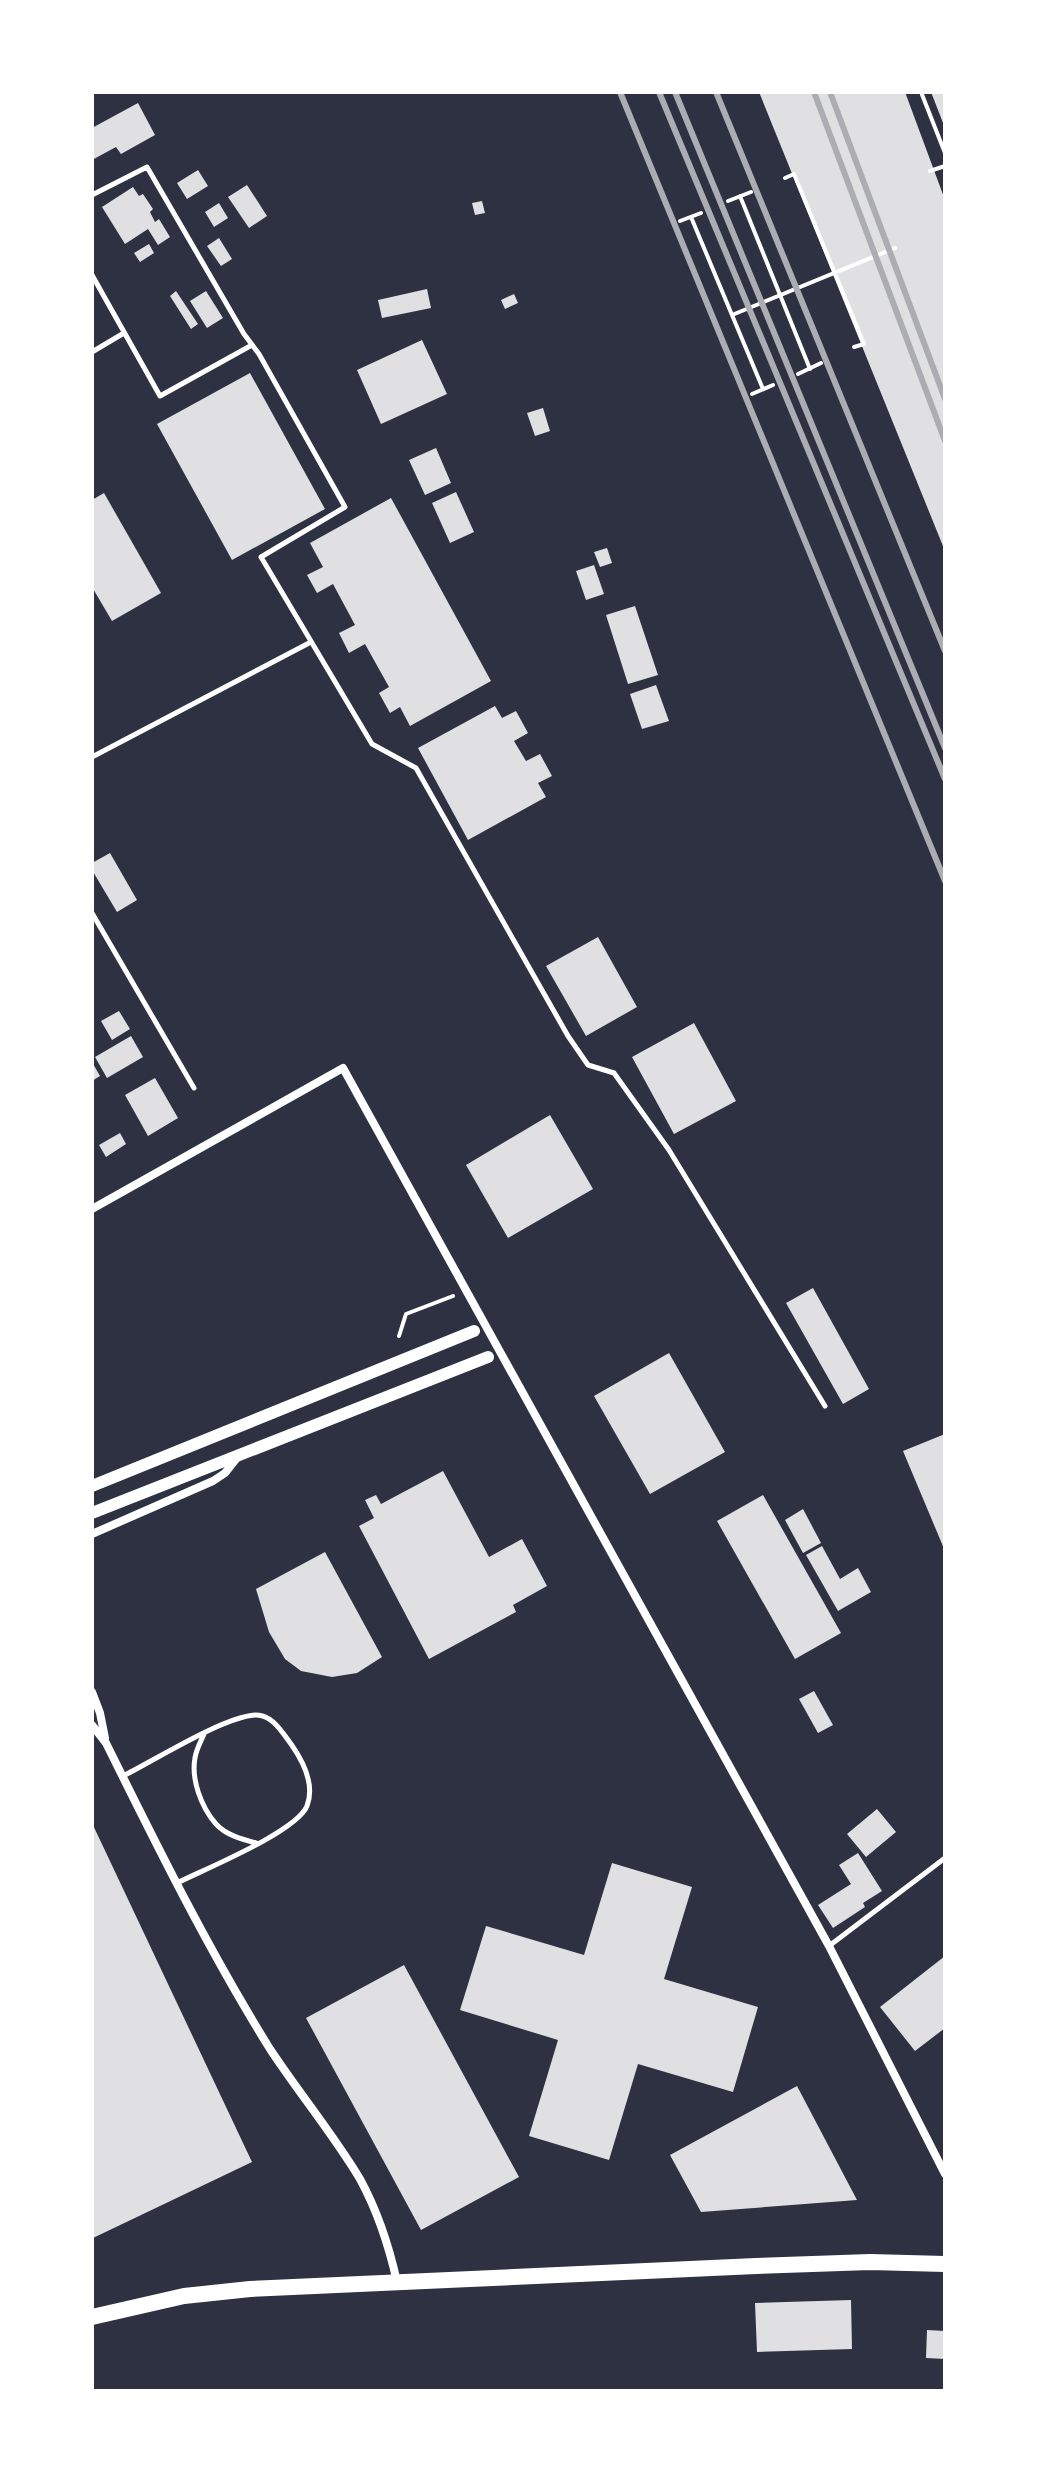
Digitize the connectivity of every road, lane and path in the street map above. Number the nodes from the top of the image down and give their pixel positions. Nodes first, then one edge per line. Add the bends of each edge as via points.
1 (921, 92) edge
2 (945, 153) edge
3 (945, 166) edge
4 (930, 171) dead end
5 (785, 178) dead end
6 (751, 192) dead end
7 (92, 195) edge
8 (740, 196) junction
9 (728, 201) dead end
10 (701, 213) dead end
11 (691, 217) junction
12 (680, 221) dead end
13 (895, 248) dead end
14 (835, 273) junction
15 (92, 275) edge
16 (780, 295) junction
17 (732, 315) junction
18 (124, 333) junction
19 (252, 345) junction
20 (854, 347) dead end
21 (92, 352) edge
22 (821, 363) dead end
23 (810, 369) junction
24 (798, 374) dead end
25 (773, 385) dead end
26 (763, 389) junction
27 (752, 394) dead end
28 (311, 642) junction
29 (92, 757) edge
30 (92, 913) edge
31 (194, 1088) dead end
32 (92, 1209) edge
33 (467, 1291) junction
34 (474, 1331) dead end
35 (399, 1336) dead end
36 (488, 1357) dead end
37 (825, 1406) dead end
38 (241, 1454) junction
39 (92, 1486) edge
40 (92, 1513) edge
41 (92, 1534) edge
42 (92, 1692) edge
43 (92, 1725) edge
44 (204, 1734) junction
45 (106, 1743) junction
46 (122, 1777) junction
47 (256, 1843) junction
48 (945, 1858) edge
49 (177, 1883) junction
50 (829, 1946) junction
51 (945, 2174) edge
52 (945, 2264) edge
53 (397, 2282) junction
54 (92, 2317) edge

1 - 2 path
3 - 4 path
5 - 14 path via 794,174
6 - 8 path
7 - 19 lane via 147,167
8 - 9 path
8 - 16 path
10 - 11 path
11 - 12 path
11 - 17 path
13 - 14 path
14 - 16 path
14 - 20 path via 864,344
15 - 18 lane
16 - 17 path
16 - 23 path
17 - 26 path
18 - 19 lane via 160,396
18 - 21 lane
19 - 28 lane via 345,507 261,557
22 - 23 path
23 - 24 path
25 - 26 path
26 - 27 path
28 - 29 lane
28 - 37 lane via 372,744 416,768 568,1036 588,1065 614,1073 669,1150
30 - 31 lane
32 - 33 street via 343,1068
33 - 35 path via 406,1314
33 - 50 street
34 - 39 street
36 - 38 street
38 - 40 street
38 - 41 street via 213,1481
42 - 45 street
43 - 45 street
44 - 46 lane
44 - 47 lane via 194,1777 202,1802 216,1824 234,1837
44 - 47 lane via 235,1718 259,1714 277,1724 295,1750 310,1783 307,1806 293,1824
45 - 46 street
46 - 49 street
47 - 49 lane
48 - 50 lane
49 - 53 street via 271,2050 361,2182 385,2235
50 - 51 street
52 - 53 main road via 799,2264
53 - 54 main road via 184,2296

